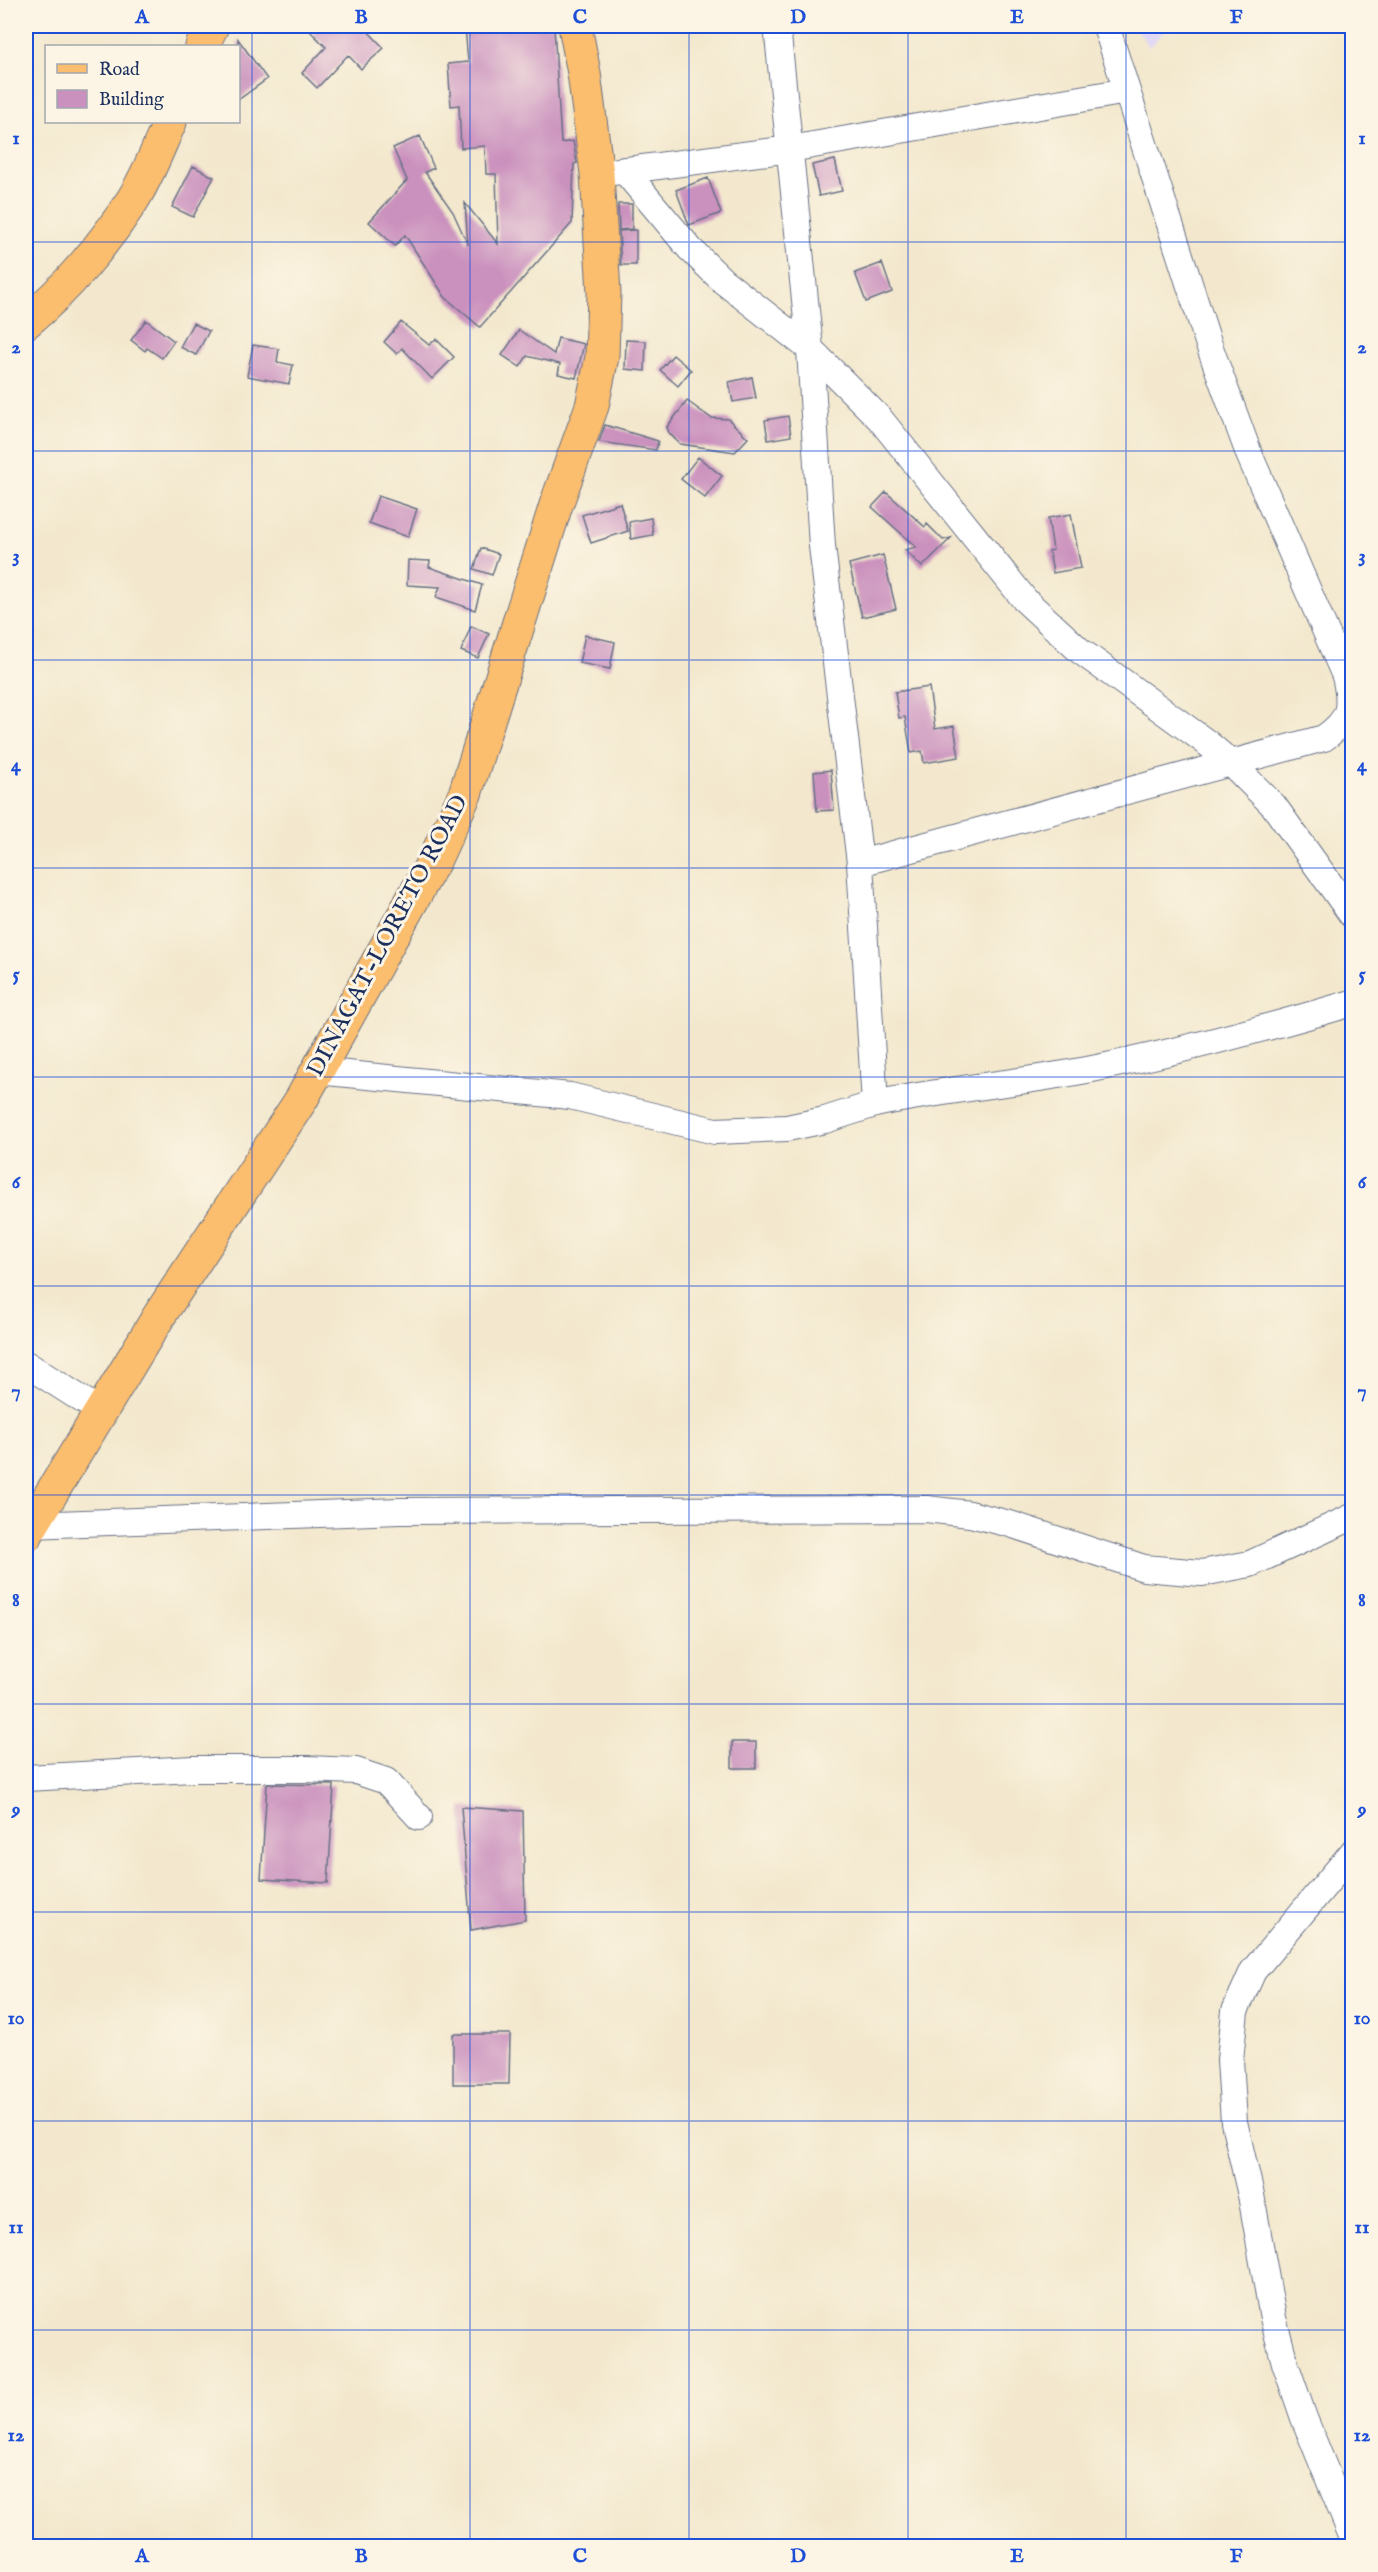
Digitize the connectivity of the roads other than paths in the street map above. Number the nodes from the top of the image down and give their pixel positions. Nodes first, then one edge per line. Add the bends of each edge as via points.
1 (212, 26) edge
2 (575, 26) edge
3 (777, 26) edge
4 (1106, 26) edge
5 (202, 45) edge
6 (1127, 91) junction
7 (170, 123) edge
8 (790, 148) junction
9 (610, 172) junction
10 (26, 322) edge
11 (810, 350) junction
12 (1232, 764) junction
13 (860, 863) junction
14 (1353, 915) edge
15 (1353, 1003) edge
16 (316, 1071) junction
17 (875, 1104) junction
18 (26, 1364) edge
19 (100, 1411) junction
20 (1353, 1517) edge
21 (28, 1530) edge
22 (26, 1778) edge
23 (419, 1817) dead end
24 (1353, 1853) edge
25 (1353, 2536) edge

1 - 5 main road
2 - 9 main road, DINAGAT-LORETO ROAD
3 - 8 street
4 - 6 street
6 - 8 street
6 - 12 street via 1249,454 1345,676 1350,698 1348,715 1339,728 1324,738
7 - 10 main road via 132,201 86,261 44,308
8 - 9 street
8 - 11 street
9 - 11 street via 723,281
9 - 16 main road, DINAGAT-LORETO ROAD via 602,357 592,406 556,505 465,794 435,859
11 - 12 street via 880,419 1025,600 1079,650
11 - 13 street via 822,546
12 - 13 street
12 - 14 street via 1274,806
13 - 17 street
15 - 17 street via 1266,1029 1091,1070
16 - 17 street via 570,1096 715,1131 787,1128
16 - 19 main road, DINAGAT-LORETO ROAD
18 - 19 street
19 - 21 main road, DINAGAT-LORETO ROAD
20 - 21 street via 1250,1564 1202,1573 1144,1568 1010,1524 926,1509 399,1511
22 - 23 street via 193,1769 306,1768 356,1772 386,1781
24 - 25 street via 1253,1971 1235,2011 1230,2060 1234,2122 1276,2329 1304,2418

